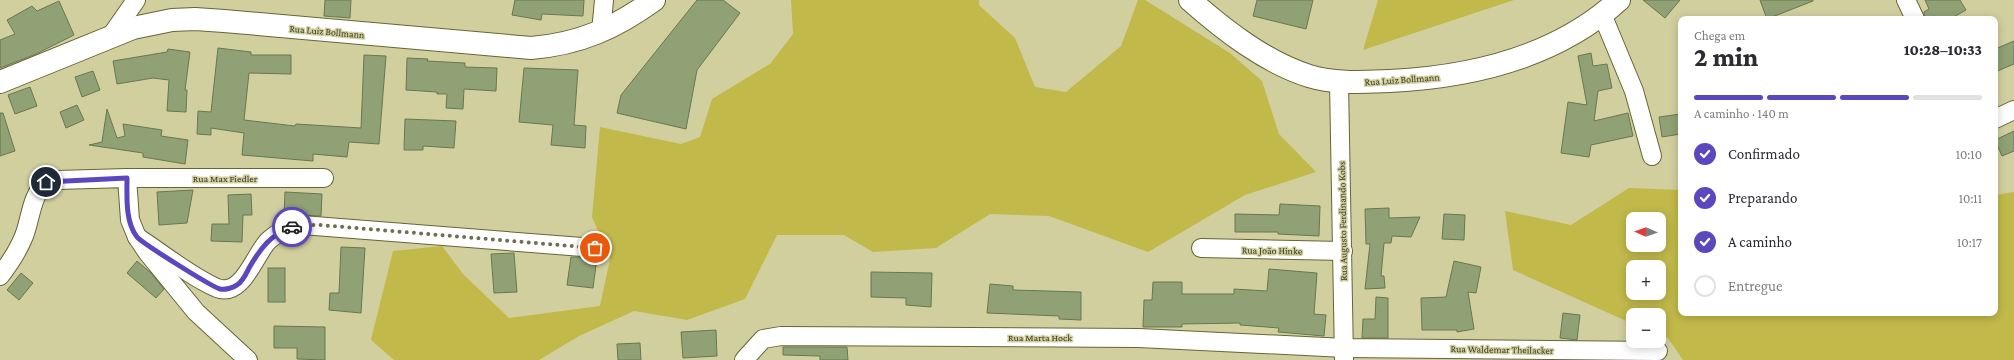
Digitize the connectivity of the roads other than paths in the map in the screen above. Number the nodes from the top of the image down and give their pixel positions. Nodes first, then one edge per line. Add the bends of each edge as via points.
1 (136, 0) edge
2 (604, 0) edge
3 (654, 0) edge
4 (1190, 0) edge
5 (1619, 0) edge
6 (1906, 0) edge
7 (1602, 14) junction
8 (1914, 16) edge
9 (601, 32) junction
10 (111, 36) junction
11 (0, 82) edge
12 (1339, 82) junction
13 (2014, 110) edge
14 (1998, 118) edge
15 (1652, 156) dead end
16 (127, 178) junction
17 (324, 178) dead end
18 (137, 237) junction
19 (595, 248) dead end
20 (1201, 248) dead end
21 (1343, 251) junction
22 (0, 276) edge
23 (1658, 351) dead end
24 (1345, 354) edge
25 (248, 360) edge
26 (744, 360) edge

1 - 10 street
2 - 9 street
3 - 9 main road, Rua Luiz Bollmann
4 - 12 main road, Rua Luiz Bollmann via 1212,19 1264,55 1308,75
5 - 7 main road, Rua Luiz Bollmann
6 - 8 street
7 - 12 main road, Rua Luiz Bollmann via 1544,48 1495,66 1430,78
7 - 15 street via 1634,91
9 - 10 main road, Rua Luiz Bollmann via 567,44 531,48 195,19 150,23
10 - 11 main road, Rua Luiz Bollmann
12 - 21 street, Rua Augusto Ferdinando Kobs
13 - 14 street
16 - 17 street, Rua Max Fiedler
16 - 18 street via 130,220
16 - 22 street, Rua Max Fiedler via 46,182 36,195 18,251
18 - 19 street via 185,269 219,288 227,289 243,280 268,240 279,232 302,225
18 - 25 street via 185,300
20 - 21 street, Rua João Hinke
21 - 24 street, Rua Augusto Ferdinando Kobs
23 - 24 street, Rua Waldemar Theilacker
24 - 26 street, Rua Marta Hock via 1139,338 781,336 763,339

